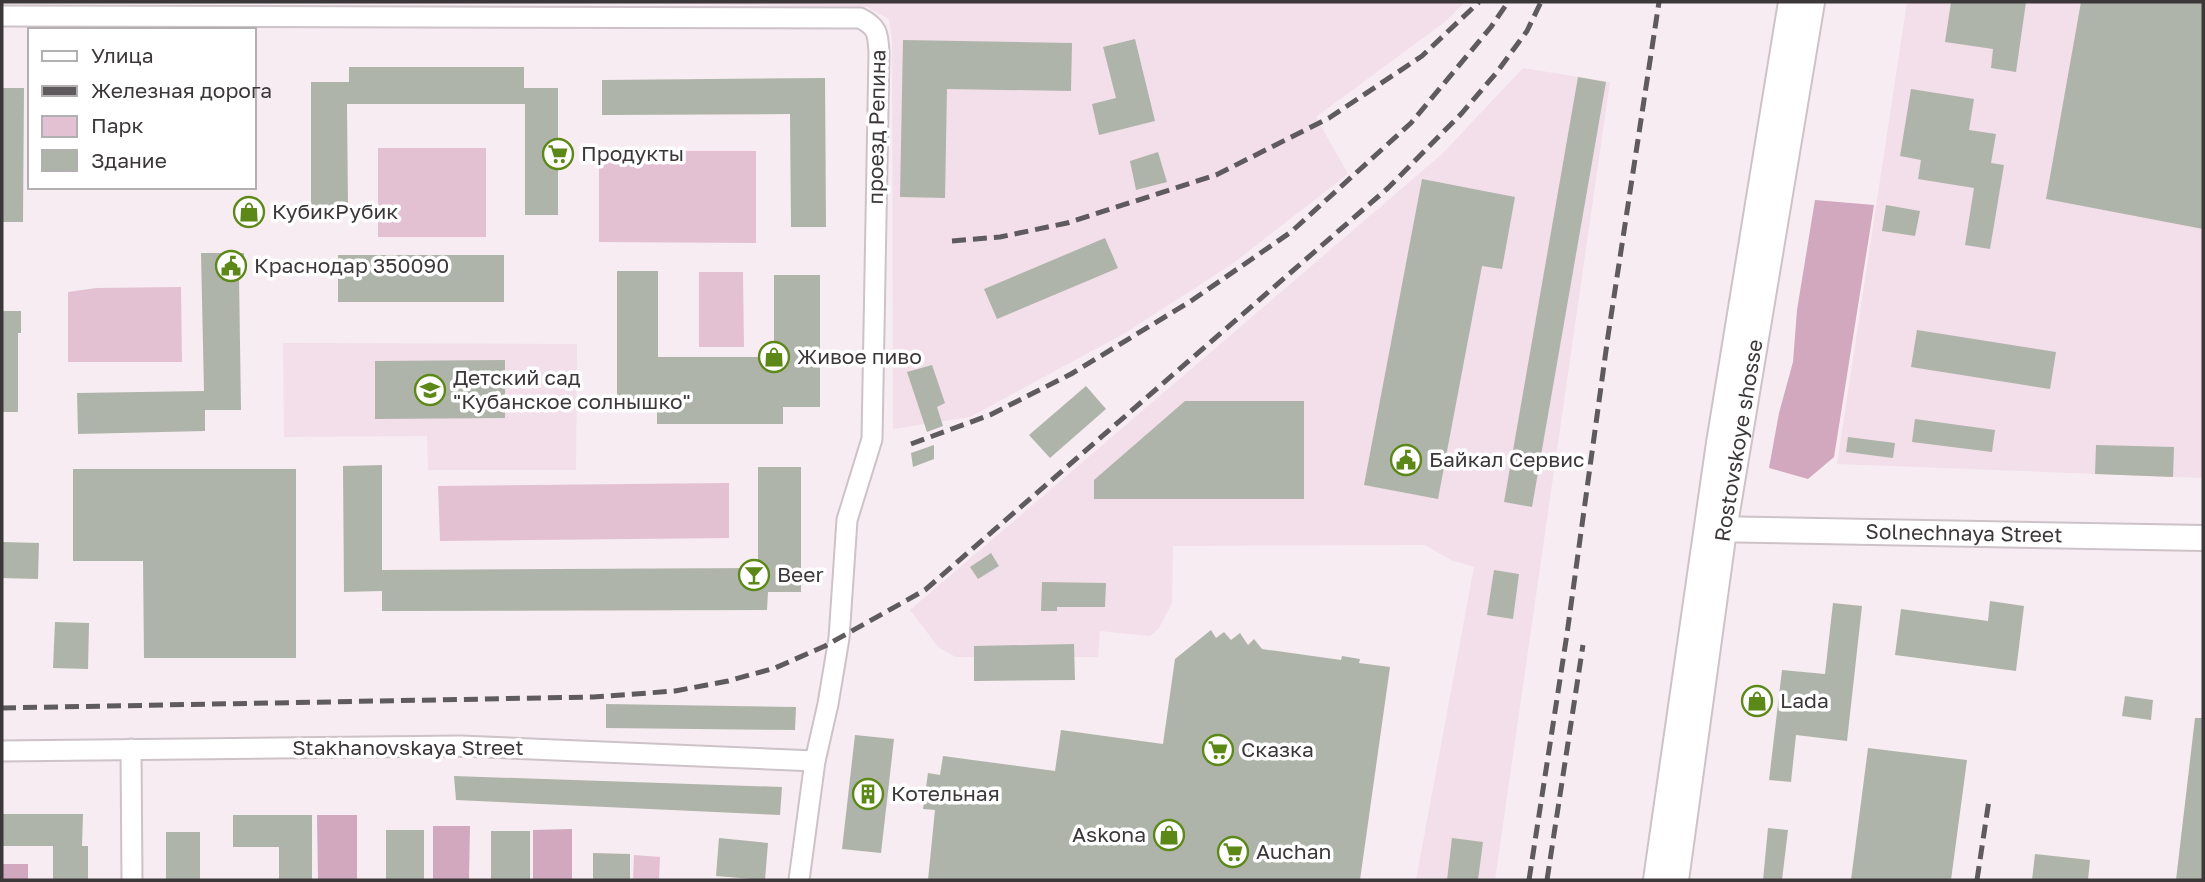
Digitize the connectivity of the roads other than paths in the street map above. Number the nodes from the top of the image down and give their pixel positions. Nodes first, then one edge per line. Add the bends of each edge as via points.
1 (1791, 2) edge
2 (1812, 2) edge
3 (2, 16) edge
4 (1738, 446) junction
5 (1715, 529) junction
6 (1888, 533) junction
7 (2203, 538) edge
8 (131, 750) junction
9 (2, 751) edge
10 (815, 761) junction
11 (132, 880) edge
12 (799, 880) edge
13 (1656, 880) edge
14 (1676, 880) edge

1 - 5 main road, Rostovskoye shosse
2 - 4 main road, Rostovskoye shosse
3 - 10 street, проезд Репина via 860,18 871,23 879,53 872,439 847,520 839,638
4 - 5 main road, Rostovskoye shosse
4 - 6 main road via 1738,499 1757,519 1884,527
5 - 6 main road, Solnechnaya Street
5 - 13 main road, Rostovskoye shosse
5 - 14 main road, Rostovskoye shosse
6 - 7 main road, Solnechnaya Street
8 - 9 street, Stakhanovskaya Street
8 - 10 street, Stakhanovskaya Street via 460,746
8 - 11 street
10 - 12 street

